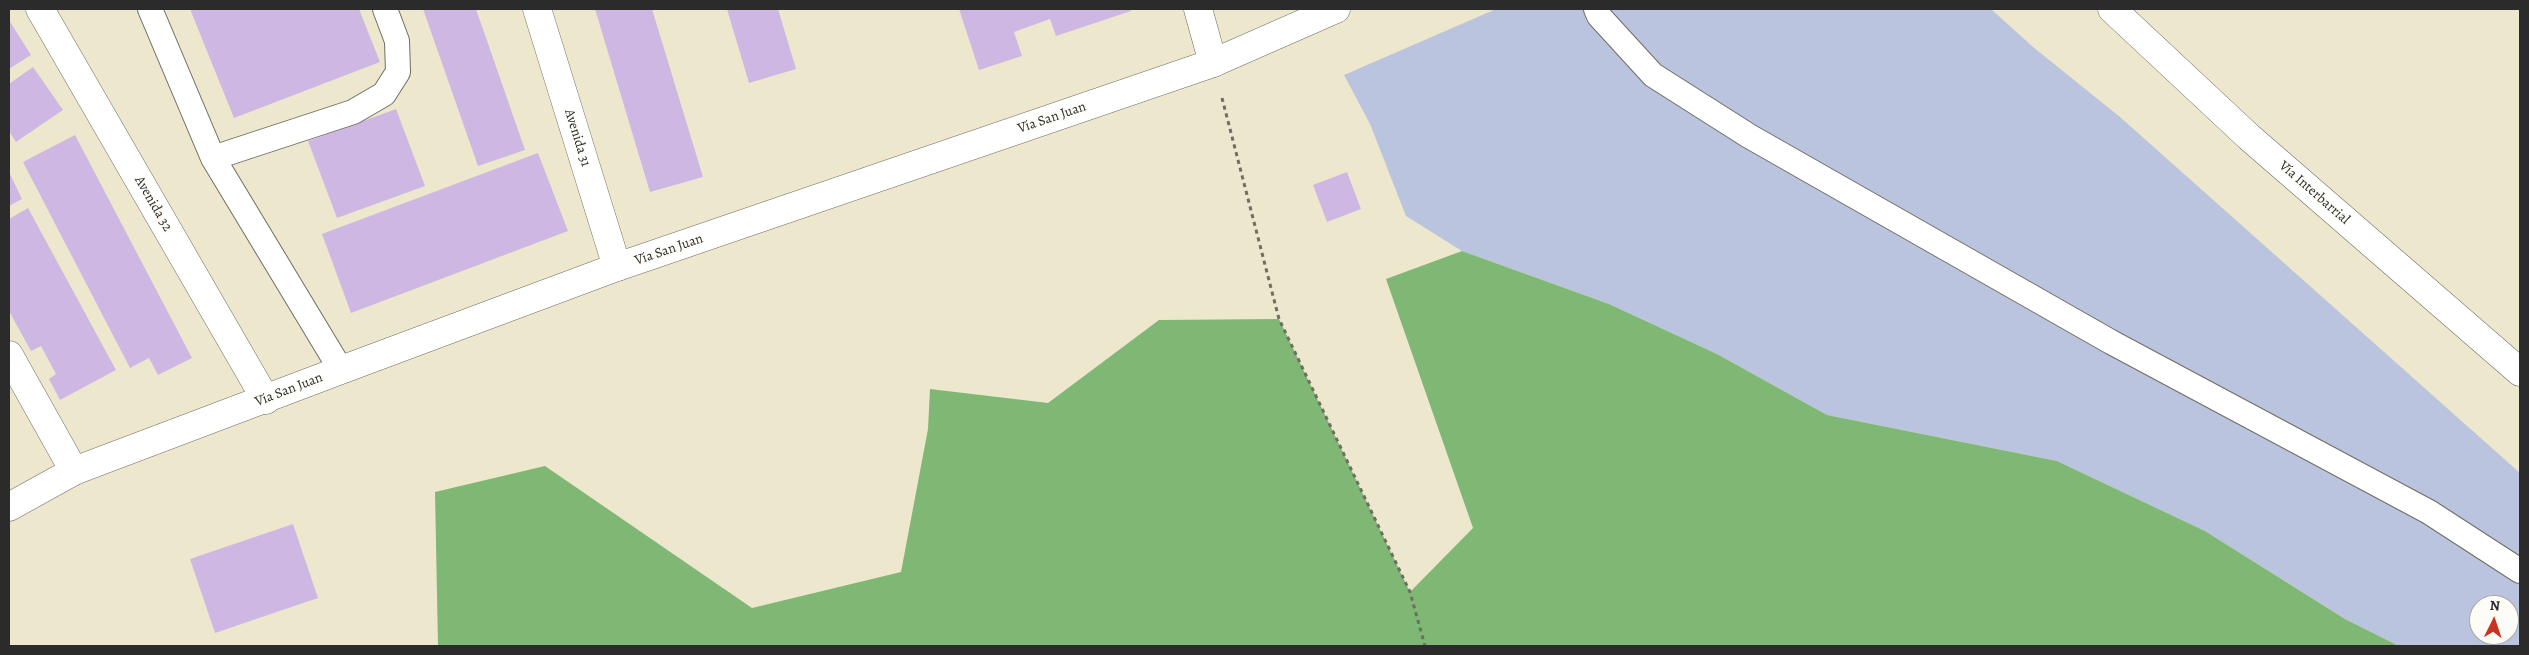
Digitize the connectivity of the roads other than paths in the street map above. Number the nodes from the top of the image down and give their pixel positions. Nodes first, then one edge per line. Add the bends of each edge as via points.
1 (40, 9) edge
2 (150, 9) edge
3 (385, 9) edge
4 (537, 9) edge
5 (1198, 9) edge
6 (1336, 9) edge
7 (1596, 9) edge
8 (2112, 9) edge
9 (1213, 64) junction
10 (213, 158) junction
11 (618, 267) junction
12 (9, 355) edge
13 (341, 370) junction
14 (2520, 372) edge
15 (266, 400) junction
16 (74, 471) junction
17 (9, 507) edge
18 (2520, 571) edge

1 - 15 street, Avenida 32
2 - 10 lane
3 - 10 lane via 397,41 398,72 384,94 353,112
4 - 11 street, Avenida 31
5 - 9 street
6 - 9 street, Vía San Juan
7 - 18 lane via 1598,16 1653,75 1749,136 2111,342 2429,512
8 - 14 street, Vía Interbarrial via 2249,137
9 - 11 street, Vía San Juan
10 - 13 lane
11 - 13 street, Vía San Juan
12 - 16 street
13 - 15 street, Vía San Juan
15 - 16 street, Vía San Juan
16 - 17 street, Vía San Juan

